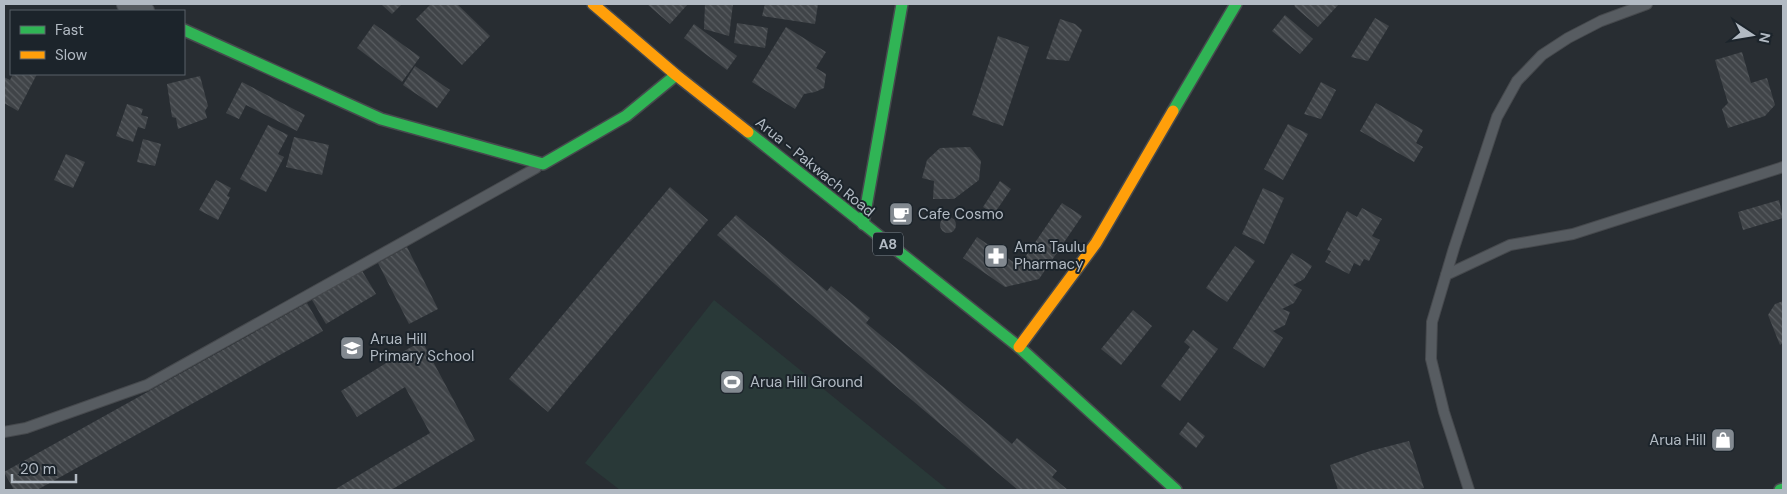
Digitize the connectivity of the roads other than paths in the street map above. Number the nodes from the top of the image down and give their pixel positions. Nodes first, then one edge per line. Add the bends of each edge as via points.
1 (127, 4) edge
2 (593, 4) edge
3 (902, 4) edge
4 (1236, 4) edge
5 (1647, 4) edge
6 (142, 10) edge
7 (185, 30) edge
8 (676, 75) junction
9 (543, 164) junction
10 (1783, 167) edge
11 (863, 224) junction
12 (1446, 276) junction
13 (1019, 347) junction
14 (4, 432) edge
15 (1176, 490) edge
16 (1469, 490) edge

1 - 6 street
2 - 8 street, Arua - Pakwach Road / A8
3 - 11 street
4 - 13 street via 1096,243
5 - 12 lane via 1568,38 1542,55 1517,81 1497,117
7 - 9 street via 380,119
8 - 9 street via 626,116
8 - 11 street, Arua - Pakwach Road / A8
9 - 14 lane via 147,385 26,428
10 - 12 lane via 1573,234 1510,245
11 - 13 street, Arua - Pakwach Road / A8
12 - 16 lane via 1432,322 1431,359
13 - 15 street, Arua - Pakwach Road / A8

